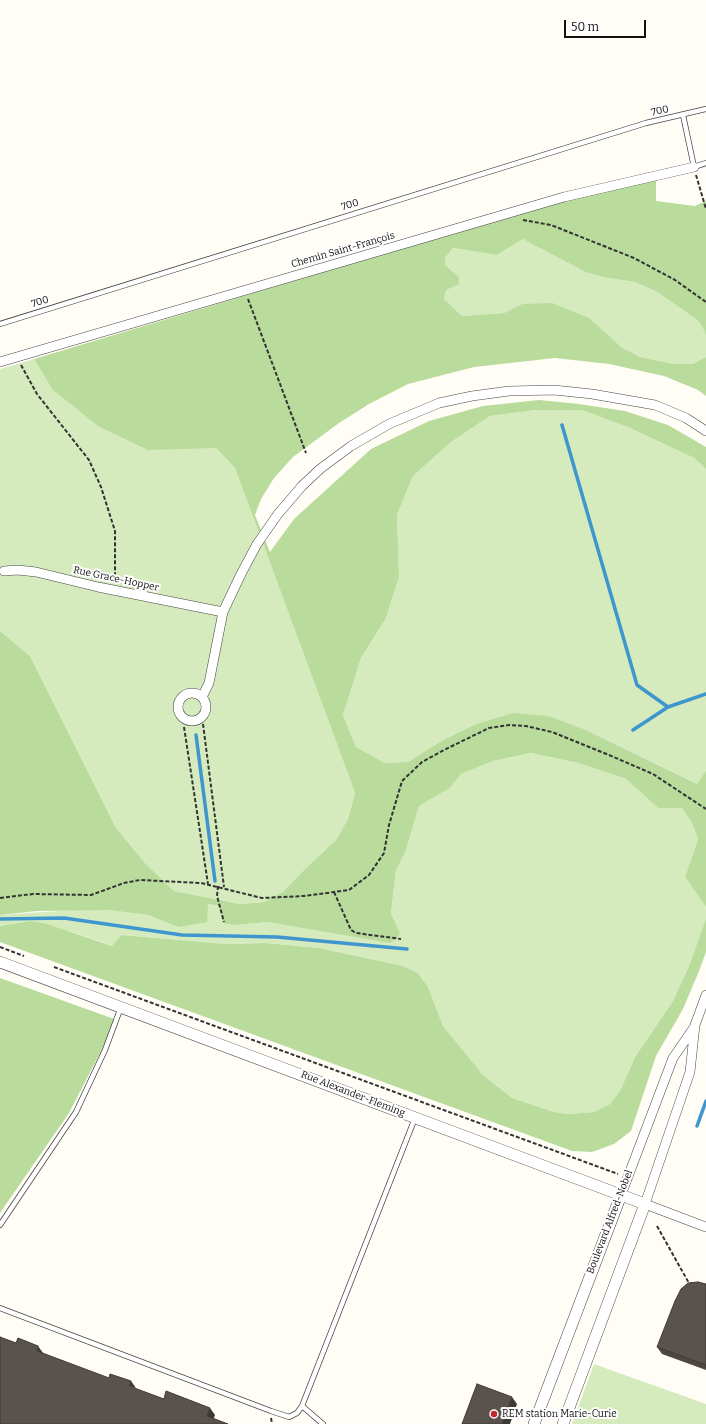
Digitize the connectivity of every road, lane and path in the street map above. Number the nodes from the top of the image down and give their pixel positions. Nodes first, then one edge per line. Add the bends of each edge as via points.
1 (706, 109) edge
2 (683, 115) junction
3 (706, 163) edge
4 (694, 167) junction
5 (706, 209) edge
6 (522, 220) dead end
7 (244, 290) junction
8 (706, 302) edge
9 (0, 324) edge
10 (17, 357) junction
11 (0, 362) edge
12 (706, 430) edge
13 (306, 453) dead end
14 (4, 571) dead end
15 (115, 576) dead end
16 (223, 612) junction
17 (202, 697) dead end
18 (203, 724) dead end
19 (184, 727) dead end
20 (706, 809) edge
21 (208, 884) junction
22 (218, 886) junction
23 (224, 887) junction
24 (334, 892) junction
25 (0, 898) edge
26 (224, 922) dead end
27 (401, 939) dead end
28 (0, 947) edge
29 (24, 956) dead end
30 (0, 962) edge
31 (54, 967) dead end
32 (706, 996) edge
33 (122, 1007) junction
34 (696, 1025) junction
35 (415, 1117) junction
36 (621, 1176) dead end
37 (621, 1195) junction
38 (645, 1204) junction
39 (0, 1225) edge
40 (657, 1226) dead end
41 (706, 1227) edge
42 (693, 1290) edge
43 (0, 1308) edge
44 (302, 1406) junction
45 (323, 1424) edge
46 (534, 1424) edge
47 (562, 1424) edge

1 - 2 lane, 700
2 - 4 lane
2 - 9 lane, 700 via 646,123
3 - 4 lane
4 - 5 path
4 - 7 street, Chemin Saint-François via 564,197
6 - 8 path via 552,225 634,258 675,280
7 - 10 street, Chemin Saint-François
7 - 13 path
10 - 11 street, Chemin Saint-François
10 - 15 path via 28,382 89,460 111,513 115,531
12 - 16 street via 655,405 554,390 509,391 472,396 439,403 415,412 351,446 302,486 257,544
14 - 16 street, Rue Grace-Hopper via 36,572
16 - 17 street via 209,685
18 - 23 path
19 - 21 path
20 - 24 path via 653,774 552,732 526,726 489,728 422,762 402,781 388,825 384,853 369,875 349,890
21 - 22 path
21 - 25 path via 140,880 92,894 33,894
22 - 23 path
22 - 26 path via 217,896
23 - 24 path via 262,898
24 - 27 path via 351,930 356,934
28 - 29 path
30 - 33 street, Rue Alexander-Fleming
31 - 36 path, Rue Alexander-Fleming
32 - 34 street, Boulevard Alfred-Nobel
33 - 35 street, Rue Alexander-Fleming
33 - 39 lane via 76,1112
34 - 37 street, Boulevard Alfred-Nobel via 672,1058
34 - 38 street, Boulevard Alfred-Nobel via 690,1072
35 - 37 street, Rue Alexander-Fleming
35 - 44 lane
37 - 38 street, Rue Alexander-Fleming
37 - 46 street, Boulevard Alfred-Nobel
38 - 41 street, Rue Alexander-Fleming
38 - 47 street, Boulevard Alfred-Nobel
40 - 42 path
43 - 44 lane via 289,1417 297,1413
44 - 45 lane

